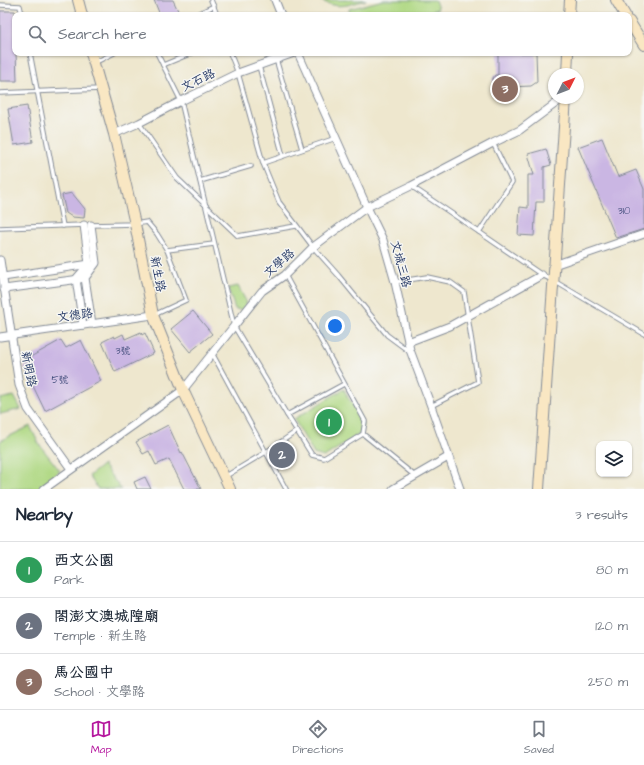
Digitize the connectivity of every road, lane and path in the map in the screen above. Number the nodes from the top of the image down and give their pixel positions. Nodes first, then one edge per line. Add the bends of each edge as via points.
1 (78, 0) edge
2 (211, 0) edge
3 (275, 0) edge
4 (570, 0) edge
5 (616, 0) edge
6 (0, 5) edge
7 (214, 6) junction
8 (21, 12) edge
9 (81, 12) edge
10 (201, 12) edge
11 (216, 12) edge
12 (280, 12) edge
13 (569, 12) edge
14 (623, 12) edge
15 (632, 26) edge
16 (644, 45) edge
17 (31, 56) edge
18 (158, 56) edge
19 (185, 56) edge
20 (231, 56) edge
21 (285, 56) edge
22 (299, 56) edge
23 (568, 56) edge
24 (93, 58) edge
25 (276, 59) junction
26 (163, 65) junction
27 (259, 66) junction
28 (567, 68) edge
29 (238, 73) junction
30 (102, 89) junction
31 (38, 92) junction
32 (0, 93) edge
33 (181, 101) junction
34 (557, 104) edge
35 (565, 104) edge
36 (139, 123) junction
37 (114, 134) junction
38 (336, 138) junction
39 (493, 143) junction
40 (302, 150) junction
41 (283, 156) junction
42 (263, 163) junction
43 (251, 166) dead end
44 (200, 181) junction
45 (411, 186) junction
46 (206, 206) junction
47 (367, 207) junction
48 (135, 224) junction
49 (87, 225) junction
50 (63, 226) junction
51 (296, 226) junction
52 (0, 228) edge
53 (479, 232) junction
54 (644, 234) edge
55 (214, 244) junction
56 (313, 247) junction
57 (167, 250) junction
58 (0, 260) edge
59 (96, 263) junction
60 (88, 264) junction
61 (554, 265) junction
62 (285, 275) junction
63 (542, 275) junction
64 (3, 277) junction
65 (85, 278) junction
66 (76, 279) junction
67 (554, 281) junction
68 (395, 282) junction
69 (4, 288) junction
70 (153, 315) junction
71 (468, 317) junction
72 (92, 324) junction
73 (83, 325) junction
74 (234, 326) junction
75 (644, 334) edge
76 (12, 335) junction
77 (0, 337) edge
78 (408, 342) junction
79 (410, 352) junction
80 (212, 353) junction
81 (344, 384) junction
82 (183, 390) junction
83 (431, 406) junction
84 (287, 415) junction
85 (297, 431) junction
86 (363, 434) junction
87 (266, 452) junction
88 (448, 457) junction
89 (71, 469) junction
90 (416, 476) junction
91 (224, 477) junction
92 (44, 489) edge
93 (230, 489) edge
94 (286, 489) edge
95 (393, 489) edge
96 (460, 489) edge
97 (539, 489) edge

1 - 9 main road
2 - 7 lane
3 - 12 street
4 - 13 main road
5 - 14 main road
6 - 8 lane via 20,6
7 - 10 lane
7 - 11 lane
15 - 16 main road
17 - 31 lane
18 - 26 lane
19 - 26 lane
20 - 29 lane
21 - 25 street, 文石路
22 - 38 street, 文城三路
23 - 28 main road
24 - 30 main road, 新生路
25 - 27 street, 文石路
25 - 40 lane
26 - 33 lane
27 - 29 street, 文石路
27 - 41 lane
29 - 33 street, 文石路
29 - 42 lane
30 - 31 lane
30 - 37 main road, 新生路
31 - 32 lane
31 - 50 lane
33 - 36 street, 文石路
33 - 44 lane
34 - 39 street, 文學路 via 520,130
35 - 61 main road
36 - 37 street, 文石路
36 - 46 lane via 177,178
37 - 48 main road, 新生路
38 - 40 lane
38 - 47 street, 文城三路
39 - 45 street, 文學路
39 - 53 lane via 512,182
40 - 41 lane
41 - 42 lane
42 - 51 lane via 279,202
43 - 44 lane
44 - 46 lane
45 - 47 street, 文學路
45 - 53 lane
46 - 51 lane via 238,236
46 - 55 lane
47 - 56 street, 文學路
47 - 68 street, 文城三路 via 383,240
48 - 49 lane
48 - 57 lane via 147,222
48 - 70 main road, 新生路
49 - 50 lane
49 - 59 street
49 - 60 street
50 - 52 lane
51 - 56 lane
53 - 63 lane
54 - 61 street
55 - 57 lane
55 - 74 lane
56 - 62 street, 文學路
56 - 79 lane via 387,335
57 - 70 lane via 186,300
58 - 64 street, 新明路
59 - 60 street
59 - 65 street
60 - 64 street
60 - 66 street
61 - 67 main road
62 - 74 street, 文學路 via 262,292
62 - 81 lane
63 - 67 lane
63 - 71 street
64 - 69 street, 新明路
65 - 66 street
65 - 72 street
66 - 69 street
66 - 73 street
67 - 75 lane
67 - 97 main road
68 - 71 lane via 427,277 450,282 464,292
68 - 78 street, 文城三路
69 - 76 street, 新明路
70 - 72 street, 文德路
70 - 82 main road, 新生路
71 - 78 street
71 - 83 lane via 478,382
72 - 73 street, 文德路
73 - 76 street, 文德路
74 - 80 street, 文學路
74 - 84 lane
76 - 77 street, 文德路
76 - 89 street, 新明路 via 19,385 28,409
78 - 79 street, 文城三路
79 - 83 street, 文城三路
80 - 82 street, 文學路
80 - 87 lane
81 - 84 lane
81 - 86 lane via 365,421
82 - 89 street, 文學路
82 - 91 main road, 新生路
83 - 88 street, 文城三路
84 - 85 lane
85 - 86 lane via 312,455 324,458
85 - 87 lane
86 - 90 lane
87 - 91 lane
87 - 94 lane
88 - 90 street
88 - 96 street, 文城三路
89 - 92 street, 文學路
90 - 95 street
91 - 93 main road, 新生路

